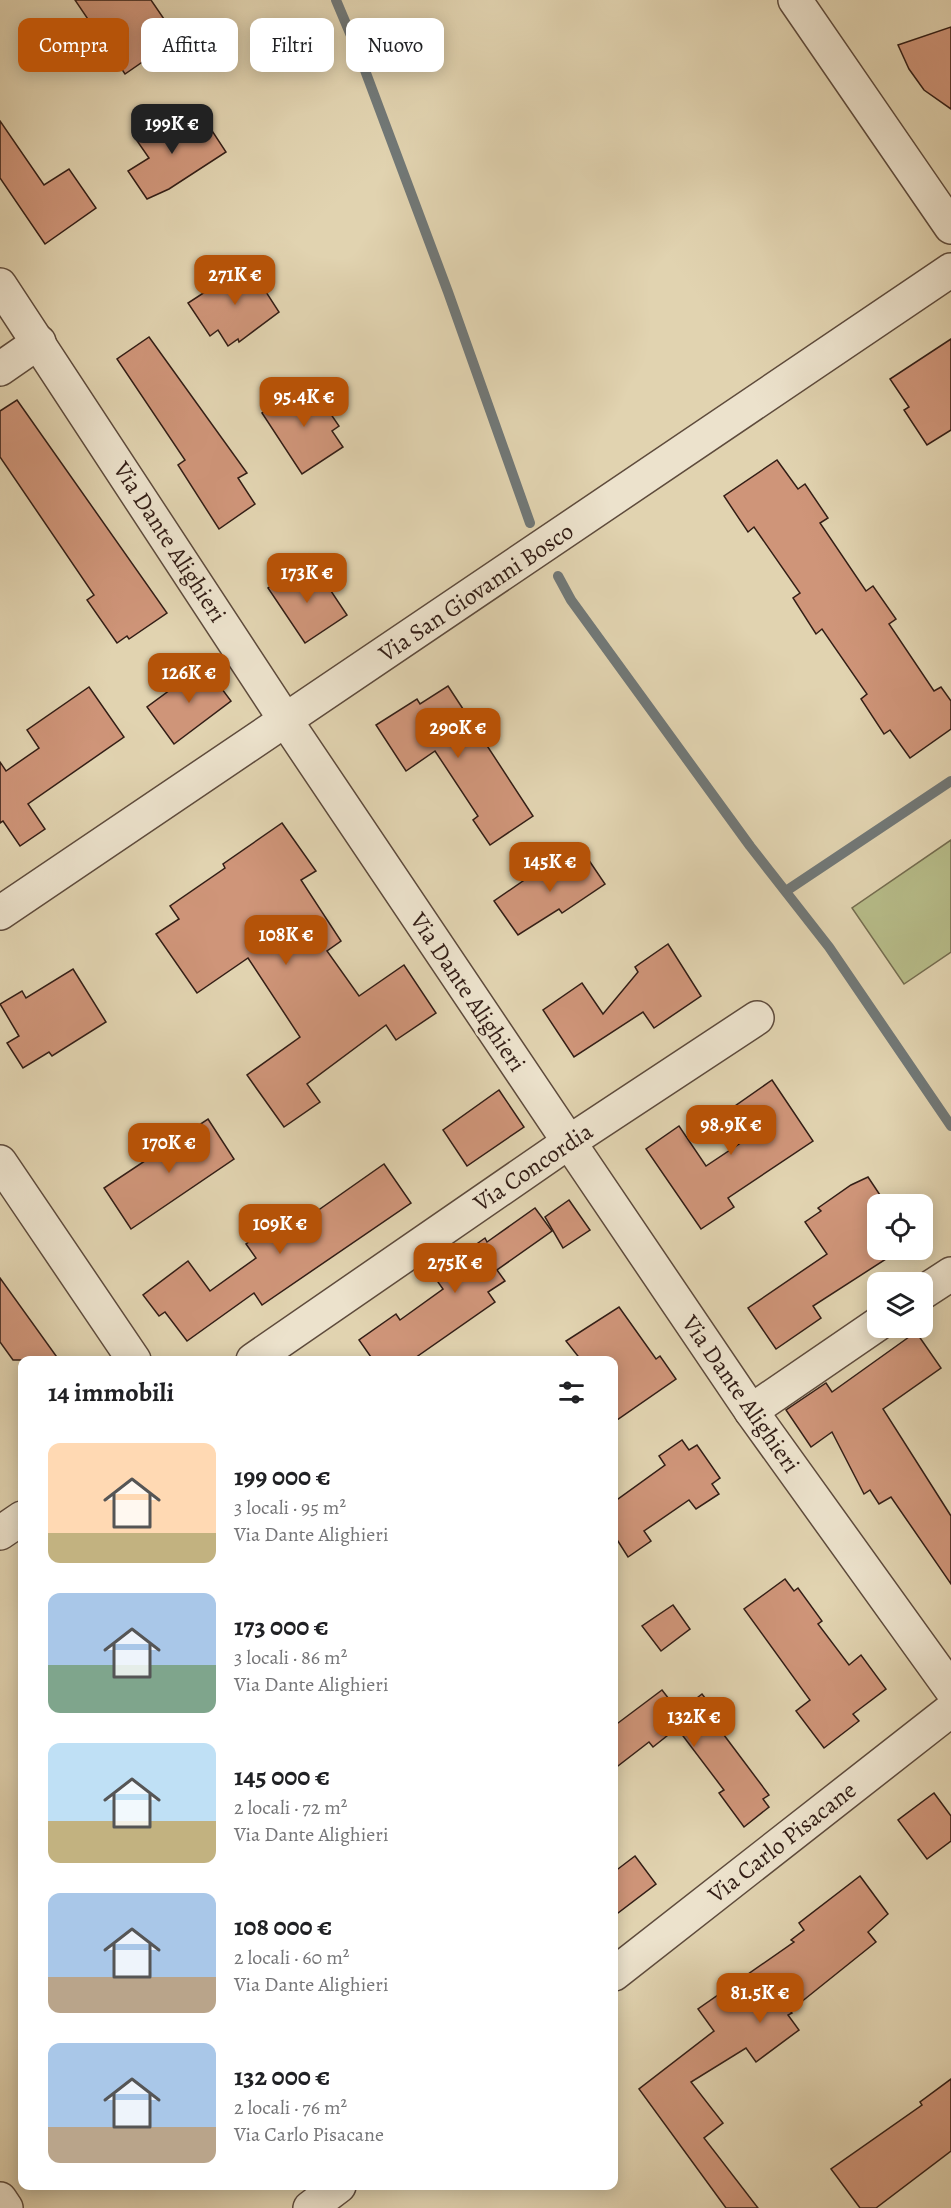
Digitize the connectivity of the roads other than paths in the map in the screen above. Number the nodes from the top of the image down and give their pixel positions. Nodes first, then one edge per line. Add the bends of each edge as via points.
1 (795, 0) edge
2 (951, 227) edge
3 (951, 270) edge
4 (0, 285) edge
5 (39, 342) junction
6 (0, 369) edge
7 (286, 721) junction
8 (0, 913) edge
9 (757, 1018) dead end
10 (569, 1142) junction
11 (0, 1162) edge
12 (951, 1274) edge
13 (933, 1286) edge
14 (867, 1332) edge
15 (131, 1356) edge
16 (259, 1356) edge
17 (751, 1411) junction
18 (18, 1521) edge
19 (0, 1533) edge
20 (951, 1689) edge
21 (951, 1710) edge
22 (618, 1971) edge
23 (334, 2190) edge
24 (0, 2199) edge
25 (6, 2208) edge
26 (310, 2208) edge

1 - 2 street
3 - 7 street, Via San Giovanni Bosco
4 - 5 street, Via Dante Alighieri
5 - 6 street
5 - 7 street, Via Dante Alighieri
7 - 8 street, Via San Giovanni Bosco
7 - 10 street, Via Dante Alighieri
9 - 10 street, Via Concordia
10 - 16 street, Via Concordia
10 - 17 street, Via Dante Alighieri
11 - 15 street
12 - 13 street
14 - 17 street
17 - 20 street, Via Dante Alighieri
18 - 19 street
21 - 22 street, Via Carlo Pisacane
23 - 26 street
24 - 25 street

